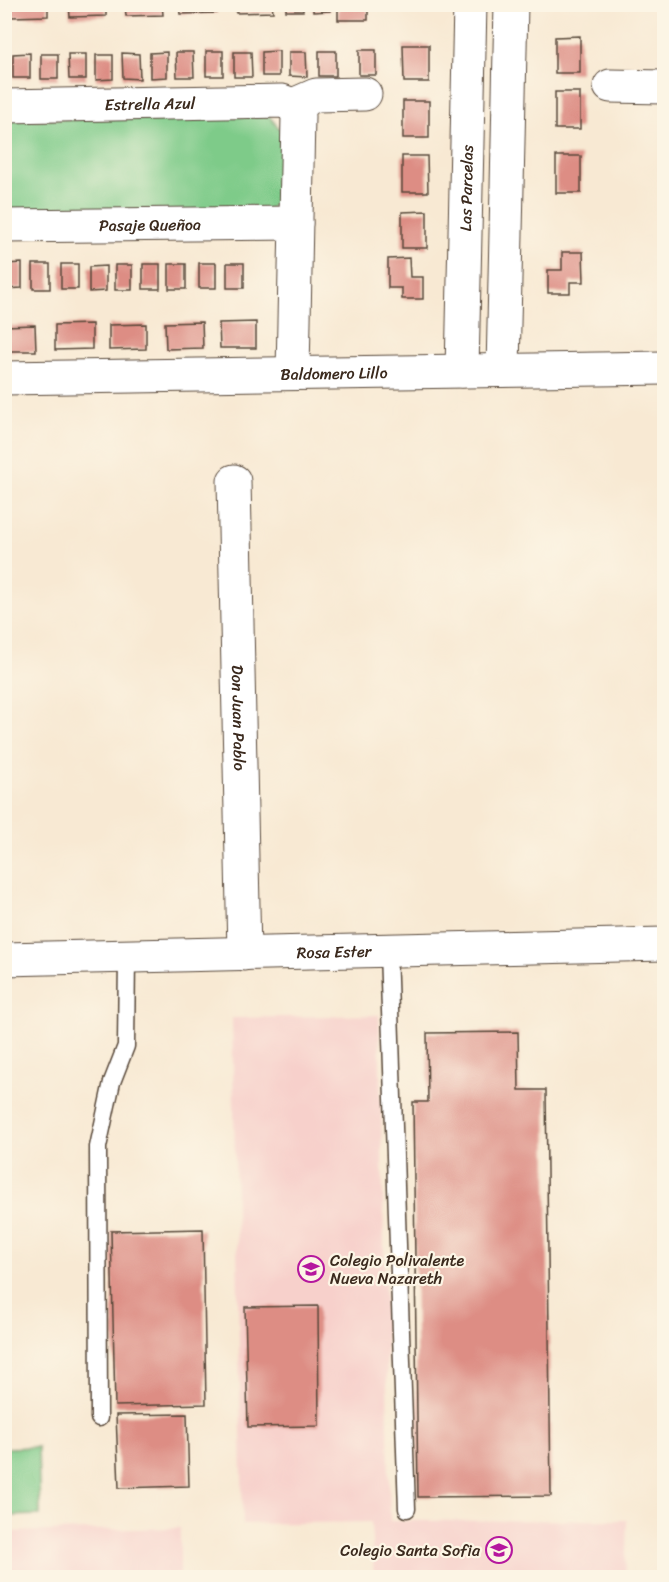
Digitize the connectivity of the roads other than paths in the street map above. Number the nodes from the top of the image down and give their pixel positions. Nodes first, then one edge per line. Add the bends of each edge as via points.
1 (470, 4) edge
2 (511, 4) edge
3 (609, 86) dead end
4 (664, 87) edge
5 (365, 94) dead end
6 (293, 105) junction
7 (4, 106) edge
8 (296, 223) junction
9 (4, 226) edge
10 (664, 368) edge
11 (503, 370) junction
12 (462, 371) junction
13 (293, 374) junction
14 (4, 378) edge
15 (234, 481) dead end
16 (664, 944) edge
17 (388, 951) junction
18 (244, 954) junction
19 (127, 957) junction
20 (4, 960) edge
21 (99, 1419) dead end
22 (407, 1509) dead end

1 - 12 street, Las Parcelas
2 - 11 street
3 - 4 street
5 - 6 street, Estrella Azul via 316,95
6 - 7 street, Estrella Azul via 282,101
6 - 8 street via 298,117
8 - 9 street, Pasaje Queñoa
8 - 13 street
10 - 11 street, Baldomero Lillo
11 - 12 street, Baldomero Lillo
12 - 13 street, Baldomero Lillo
13 - 14 street, Baldomero Lillo
15 - 18 street, Don Juan Pablo
16 - 17 street, Rosa Ester
17 - 18 street, Rosa Ester
17 - 22 lane
18 - 19 street, Rosa Ester
19 - 20 street, Rosa Ester
19 - 21 lane via 126,1046 112,1082 98,1147

